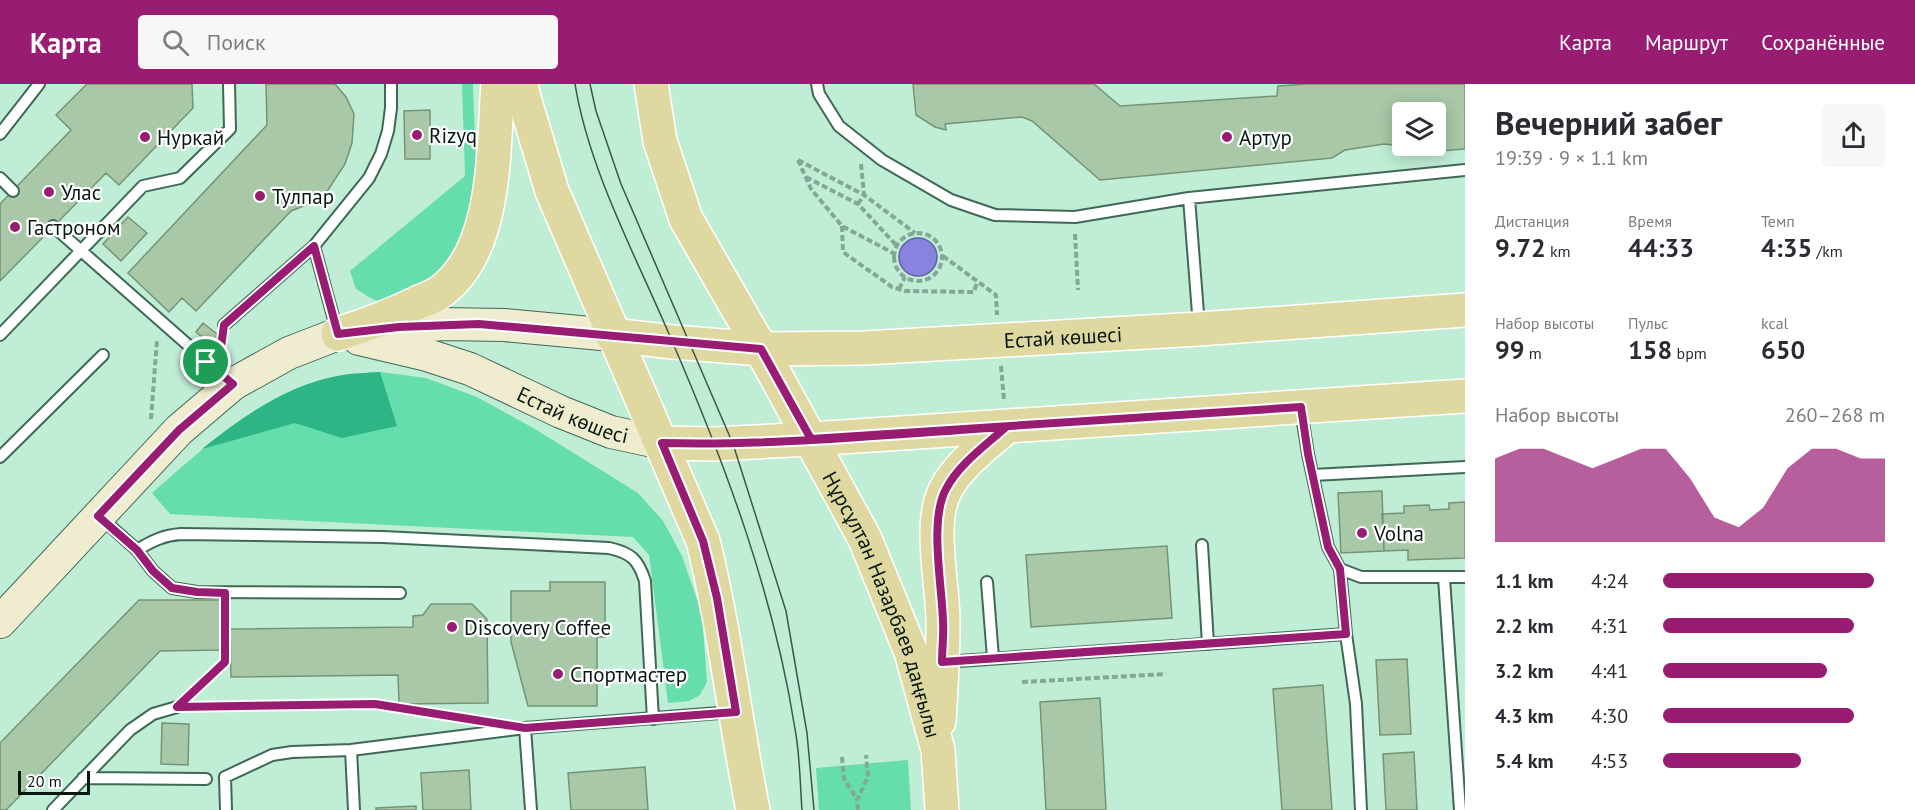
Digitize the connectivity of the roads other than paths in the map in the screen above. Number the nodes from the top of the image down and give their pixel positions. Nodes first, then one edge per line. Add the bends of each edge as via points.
1 (39, 84) edge
2 (229, 84) edge
3 (391, 84) edge
4 (498, 84) edge
5 (521, 84) edge
6 (651, 84) edge
7 (817, 84) edge
8 (0, 134) edge
9 (1465, 170) edge
10 (0, 178) edge
11 (12, 191) dead end
12 (1189, 198) junction
13 (53, 226) dead end
14 (314, 246) junction
15 (80, 252) junction
16 (1465, 310) edge
17 (224, 325) dead end
18 (1199, 330) junction
19 (338, 334) junction
20 (0, 335) edge
21 (612, 335) junction
22 (761, 349) junction
23 (103, 355) dead end
24 (233, 384) junction
25 (1465, 396) edge
26 (1301, 407) junction
27 (1005, 417) junction
28 (811, 439) junction
29 (662, 443) junction
30 (0, 457) edge
31 (1465, 467) edge
32 (1313, 476) junction
33 (98, 516) junction
34 (1202, 545) dead end
35 (137, 550) junction
36 (1340, 569) junction
37 (1465, 577) edge
38 (1444, 578) junction
39 (987, 582) dead end
40 (400, 593) dead end
41 (0, 622) edge
42 (1346, 634) junction
43 (1208, 644) junction
44 (993, 658) junction
45 (942, 662) junction
46 (177, 707) road end
47 (736, 712) junction
48 (652, 719) junction
49 (525, 728) junction
50 (351, 750) junction
51 (938, 750) junction
52 (744, 765) junction
53 (83, 778) junction
54 (206, 779) dead end
55 (53, 810) edge
56 (226, 810) edge
57 (354, 810) edge
58 (531, 810) edge
59 (740, 810) edge
60 (753, 810) edge
61 (942, 810) edge
62 (1361, 810) edge
63 (1460, 810) edge

1 - 8 lane
2 - 15 lane via 230,129 180,178 143,186
3 - 14 lane via 390,120 381,154 369,178
4 - 19 main road via 488,208 463,270 442,291 391,316
5 - 21 main road via 552,191
6 - 22 main road, Нұрсұлтан Назарбаев даңғылы via 660,141 686,219
7 - 12 lane via 839,126 882,160 951,200 994,215 1074,217
9 - 12 lane
10 - 11 lane
12 - 18 lane
13 - 15 lane
14 - 17 lane
14 - 19 lane
15 - 20 lane
15 - 24 lane
16 - 18 main road, Естай көшесі
18 - 22 main road, Естай көшесі via 866,348
19 - 21 main road, Естай көшесі via 479,324
19 - 24 main road, Естай көшесі via 289,352
19 - 29 main road, Естай көшесі via 470,369 611,432
21 - 22 main road, Естай көшесі
21 - 29 main road
22 - 28 main road, Нұрсұлтан Назарбаев даңғылы
23 - 30 lane
24 - 33 main road, Естай көшесі via 179,430
25 - 26 main road, Естай көшесі
26 - 27 main road, Естай көшесі
26 - 32 lane
27 - 28 main road, Естай көшесі
27 - 45 main road via 954,476 939,507
28 - 29 main road, Естай көшесі
28 - 51 main road, Нұрсұлтан Назарбаев даңғылы via 874,560 911,652
29 - 47 main road via 703,541
31 - 32 lane
32 - 36 lane via 1328,547
33 - 35 lane
33 - 41 main road, Естай көшесі
34 - 43 lane
35 - 40 lane via 172,588 225,593
35 - 48 lane via 154,539 181,534 469,540 622,551 634,557 645,581
36 - 38 lane via 1361,577
36 - 42 lane
37 - 38 lane
38 - 63 lane
39 - 44 lane
42 - 43 lane
42 - 62 lane via 1356,704
43 - 44 lane
44 - 45 lane
45 - 51 main road
46 - 53 lane via 153,714 130,730
47 - 48 lane
47 - 52 main road
48 - 49 lane
49 - 50 lane
49 - 58 lane
50 - 56 lane via 272,755 225,777
50 - 57 lane
51 - 61 main road, Нұрсұлтан Назарбаев даңғылы
52 - 59 lane
52 - 60 main road
53 - 54 lane
53 - 55 lane

